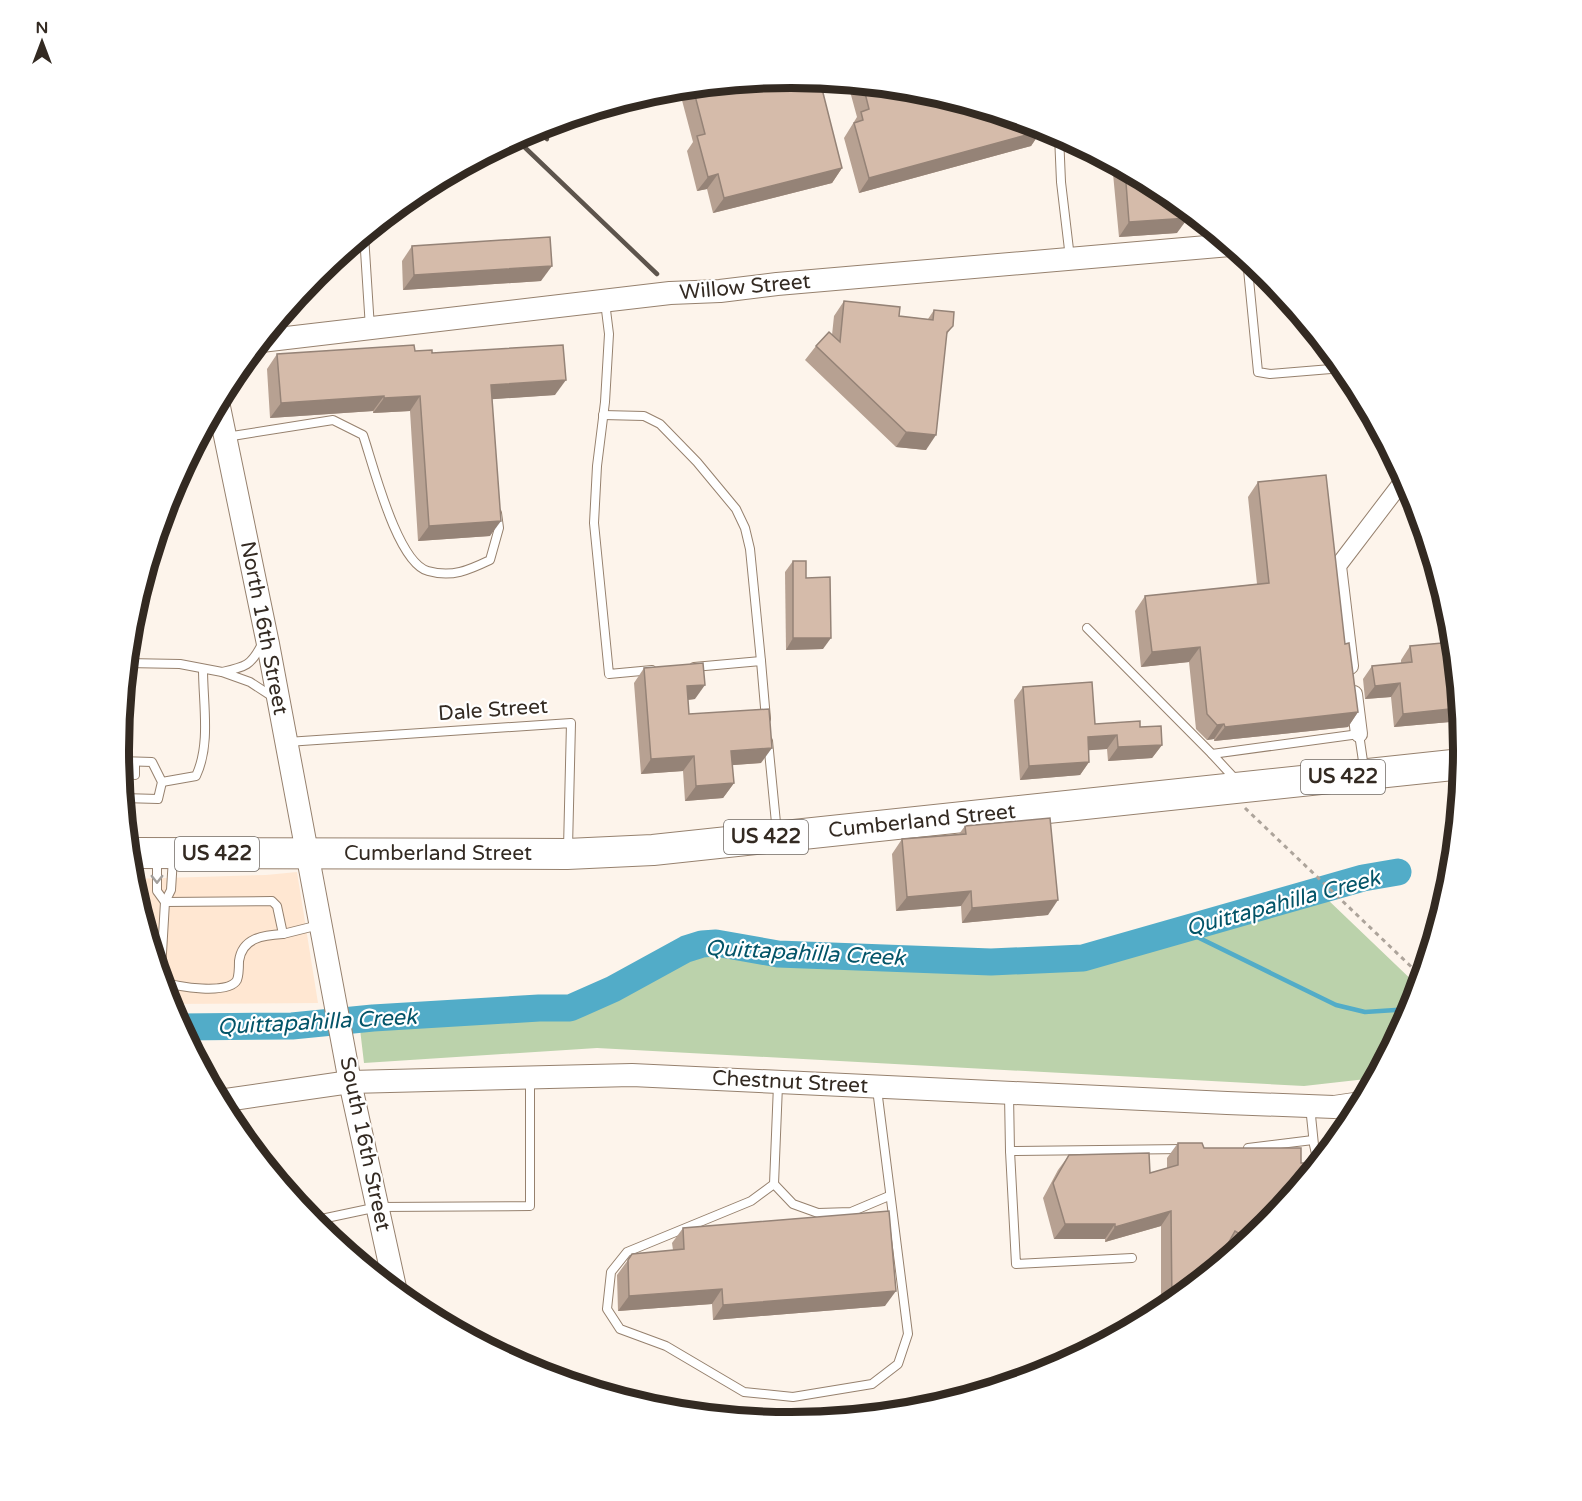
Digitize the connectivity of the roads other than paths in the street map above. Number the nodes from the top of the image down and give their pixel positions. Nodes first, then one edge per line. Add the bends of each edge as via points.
1 (1059, 146) edge
2 (365, 245) edge
3 (1219, 246) edge
4 (1070, 259) junction
5 (1248, 272) edge
6 (604, 301) junction
7 (370, 328) junction
8 (272, 340) edge
9 (1331, 369) edge
10 (221, 415) edge
11 (603, 415) junction
12 (225, 437) junction
13 (1400, 490) edge
14 (495, 500) edge
15 (1087, 628) dead end
16 (266, 635) junction
17 (761, 661) junction
18 (135, 663) edge
19 (679, 668) edge
20 (202, 669) junction
21 (656, 670) edge
22 (222, 672) junction
23 (279, 701) junction
24 (1359, 734) junction
25 (286, 742) junction
26 (1212, 754) junction
27 (129, 762) edge
28 (135, 762) junction
29 (1453, 765) edge
30 (135, 775) dead end
31 (1365, 775) junction
32 (162, 782) junction
33 (1233, 787) junction
34 (130, 796) edge
35 (778, 836) junction
36 (306, 853) junction
37 (153, 854) edge
38 (567, 854) junction
39 (165, 902) junction
40 (320, 925) junction
41 (282, 934) junction
42 (161, 951) edge
43 (172, 985) edge
44 (530, 1077) junction
45 (778, 1081) junction
46 (350, 1082) junction
47 (877, 1086) junction
48 (1009, 1091) junction
49 (230, 1101) edge
50 (1349, 1105) edge
51 (1310, 1106) junction
52 (1313, 1140) junction
53 (1234, 1148) edge
54 (1198, 1149) edge
55 (1010, 1151) junction
56 (1316, 1154) edge
57 (774, 1184) junction
58 (889, 1196) junction
59 (378, 1208) junction
60 (323, 1219) edge
61 (1132, 1258) dead end
62 (393, 1280) edge

1 - 4 lane
2 - 7 lane
3 - 4 street, Willow Street
4 - 6 street, Willow Street
5 - 9 lane via 1258,372
6 - 7 street, Willow Street
6 - 11 lane via 609,334
7 - 8 street, Willow Street
10 - 12 street, North 16th Street
11 - 17 lane via 633,414 660,424 736,509 750,549
11 - 21 lane via 594,523 609,674
12 - 14 lane via 333,420 363,435 390,519 408,555 426,571 462,573 490,560 499,528
12 - 16 street, North 16th Street
13 - 24 street via 1338,567
15 - 26 lane
16 - 22 lane via 248,665
16 - 23 street, North 16th Street
17 - 19 lane
17 - 35 lane
18 - 20 lane via 180,664
20 - 22 lane
20 - 32 lane via 203,761 196,776
22 - 23 lane via 250,682
23 - 25 street, North 16th Street
24 - 26 lane
24 - 31 lane
25 - 36 street, North 16th Street
25 - 38 lane, Dale Street via 571,723
26 - 33 lane
27 - 28 lane
28 - 30 lane
28 - 32 lane via 152,762
29 - 31 highway, Cumberland Street / US 422
31 - 33 highway, Cumberland Street / US 422
32 - 34 lane via 159,798
33 - 35 highway, Cumberland Street / US 422
35 - 38 highway, Cumberland Street / US 422 via 653,850
36 - 37 highway, Cumberland Street / US 422
36 - 38 highway, Cumberland Street / US 422
36 - 40 street, South 16th Street
37 -> 39 lane via 157,891
37 - 39 lane via 171,890
39 - 41 lane via 272,901 277,906
39 - 42 lane
40 - 41 lane
40 - 46 street, South 16th Street
41 - 43 lane via 252,940 244,948 234,984 222,988
44 - 45 street, Chestnut Street via 632,1075
44 - 46 street, Chestnut Street
44 - 59 lane via 530,1206
45 - 47 street, Chestnut Street
45 - 57 lane
46 - 49 street, Chestnut Street
46 - 59 street, South 16th Street
47 - 48 street, Chestnut Street
47 - 58 lane
48 - 51 street, Chestnut Street
48 - 55 lane
50 - 51 street, Chestnut Street
51 - 52 lane
52 - 53 lane
52 - 56 lane
54 - 55 lane
55 - 61 lane via 1016,1264
57 - 58 lane via 793,1203 818,1213 851,1212
57 - 58 lane via 751,1201 627,1252 611,1272 607,1309 620,1329 666,1346 744,1392 793,1397 872,1384 898,1364 908,1334
59 - 60 lane
59 - 62 street, South 16th Street

